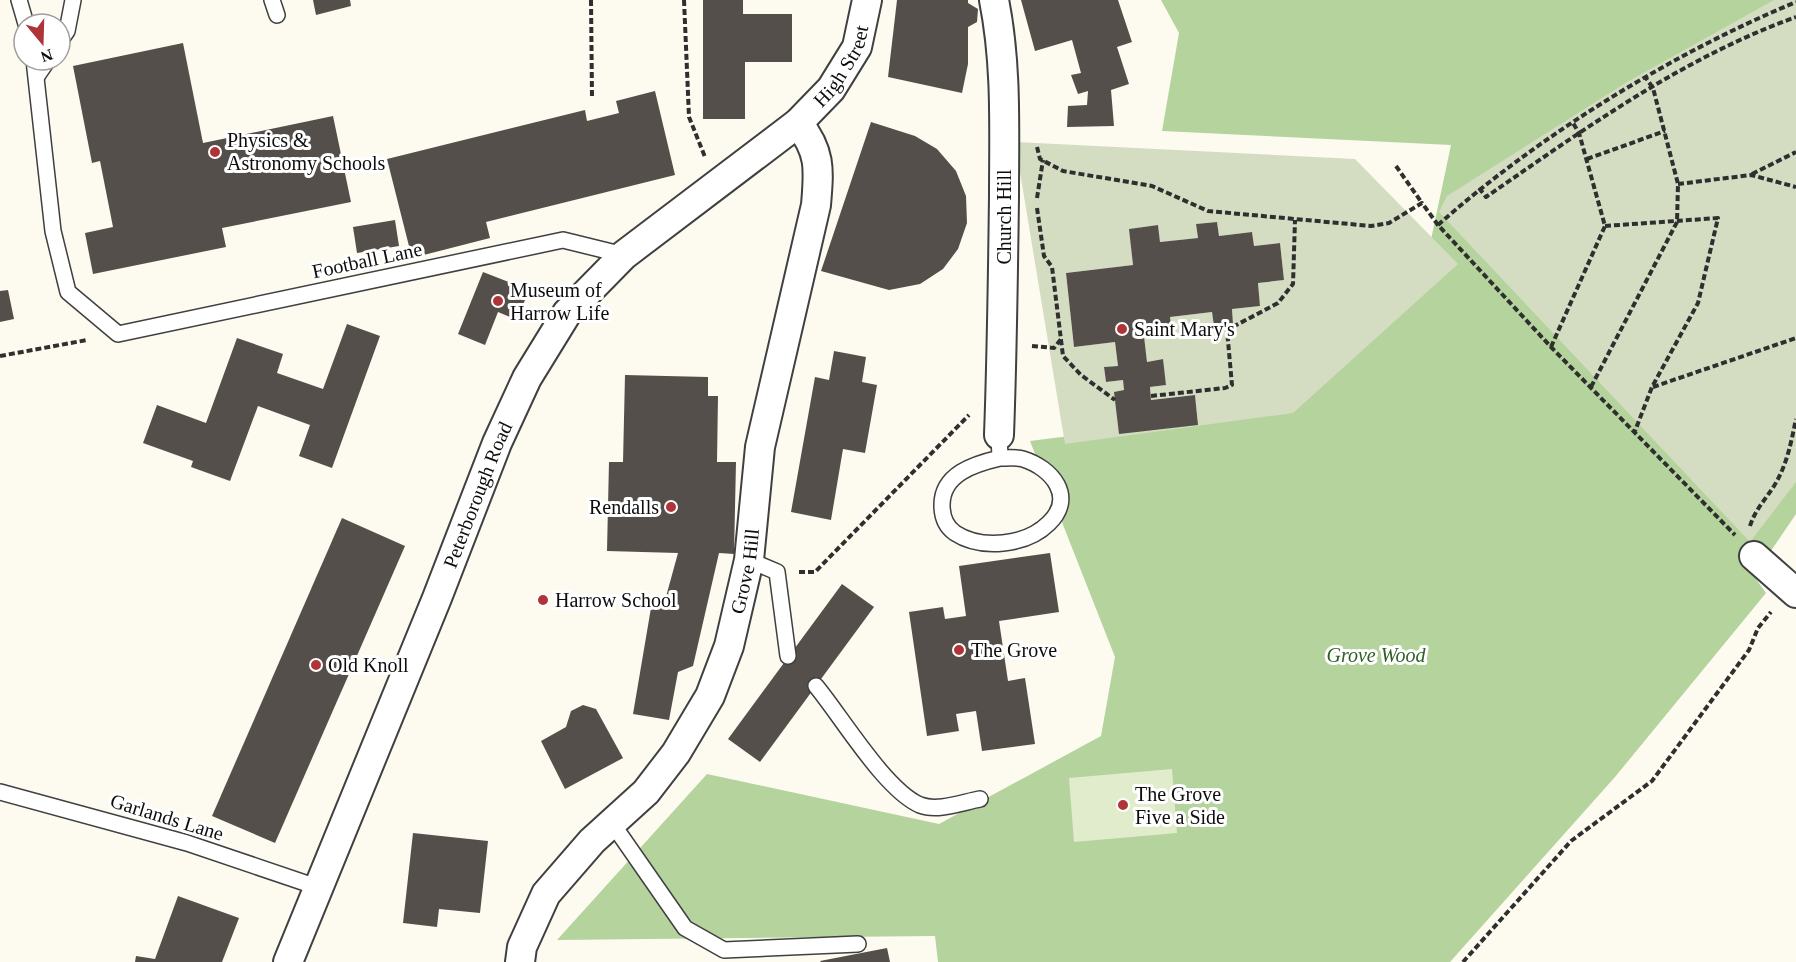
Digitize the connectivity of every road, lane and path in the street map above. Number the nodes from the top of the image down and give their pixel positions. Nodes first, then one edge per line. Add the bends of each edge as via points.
1 (591, 0) edge
2 (684, 0) edge
3 (867, 0) edge
4 (994, 0) edge
5 (1796, 2) edge
6 (1796, 17) edge
7 (37, 72) edge
8 (40, 72) edge
9 (38, 76) junction
10 (1646, 78) junction
11 (1653, 88) junction
12 (592, 97) dead end
13 (798, 123) junction
14 (1573, 123) junction
15 (1665, 131) junction
16 (1579, 133) junction
17 (1035, 140) dead end
18 (1796, 152) edge
19 (1587, 159) junction
20 (1043, 160) junction
21 (1396, 166) dead end
22 (1751, 175) junction
23 (1678, 184) junction
24 (715, 186) junction
25 (1796, 187) edge
26 (1479, 188) junction
27 (1422, 203) junction
28 (1295, 220) junction
29 (1677, 222) junction
30 (1438, 225) junction
31 (1605, 226) junction
32 (624, 255) junction
33 (1796, 338) edge
34 (87, 340) dead end
35 (1551, 347) junction
36 (1049, 349) dead end
37 (0, 356) edge
38 (1063, 356) junction
39 (1591, 387) junction
40 (1652, 387) junction
41 (1151, 396) dead end
42 (1000, 397) junction
43 (1115, 400) dead end
44 (1796, 419) edge
45 (1635, 431) junction
46 (1000, 447) junction
47 (1796, 451) edge
48 (1788, 456) junction
49 (1754, 555) junction
50 (748, 560) junction
51 (814, 572) dead end
52 (1793, 590) edge
53 (788, 656) dead end
54 (816, 686) dead end
55 (0, 792) edge
56 (980, 799) dead end
57 (612, 823) junction
58 (320, 888) junction
59 (858, 944) dead end
60 (288, 962) edge
61 (520, 962) edge
62 (1463, 962) edge

1 - 12 path
2 - 24 path via 689,117
3 - 13 street, High Street via 857,47 849,62
4 - 42 street, Church Hill via 1001,35 1004,95
5 - 10 path via 1748,22
6 - 11 path via 1753,33
7 - 9 lane
8 - 9 lane
9 - 32 lane, Football Lane via 53,231 68,292 118,334 563,240
10 - 11 path
10 - 14 path
11 - 15 path
11 - 16 path
13 - 24 street, Peterborough Road
13 - 50 street, Grove Hill via 812,141 819,166 816,205 760,447
14 - 16 path
14 - 26 path
15 - 19 path
15 - 23 path
16 - 19 path
16 - 26 path via 1486,197
17 - 20 path
18 - 22 path
19 - 31 path
20 - 28 path via 1063,171 1152,186 1208,212
20 - 38 path via 1037,212 1044,256 1052,267
21 - 27 path
22 - 23 path
22 - 25 path
23 - 29 path
24 - 32 street, Peterborough Road
26 - 30 path
27 - 28 path via 1389,223 1371,226
27 - 30 path
28 - 41 path via 1293,284 1278,303 1227,330 1232,385
29 - 31 path
29 - 39 path
29 - 40 path via 1718,218 1698,303
30 - 35 path
31 - 35 path
32 - 58 street, Peterborough Road via 567,313 527,378 492,453
33 - 40 path
34 - 37 path
35 - 39 path
36 - 38 path
38 - 43 path
39 - 45 path
40 - 45 path
42 - 46 street, Church Hill
42 - 51 path via 968,416
44 - 48 path
45 - 49 path
46 - 46 lane via 1046,471 1059,485 1061,504 1049,523 1027,538 1002,543 974,542 953,532 942,517 942,495 954,477
47 - 48 path
48 - 49 path via 1754,514 1747,535
49 - 52 street
50 - 53 lane via 777,572
50 - 57 street, Grove Hill via 729,646 710,696 676,753 646,792
52 - 62 path via 1758,628 1749,650 1652,781 1571,841
54 - 56 lane via 896,787 921,805 943,807
55 - 58 lane, Garlands Lane via 187,843
57 - 59 lane via 685,928 724,950
57 - 61 street, Grove Hill via 546,894 522,947
58 - 60 street, Peterborough Road

